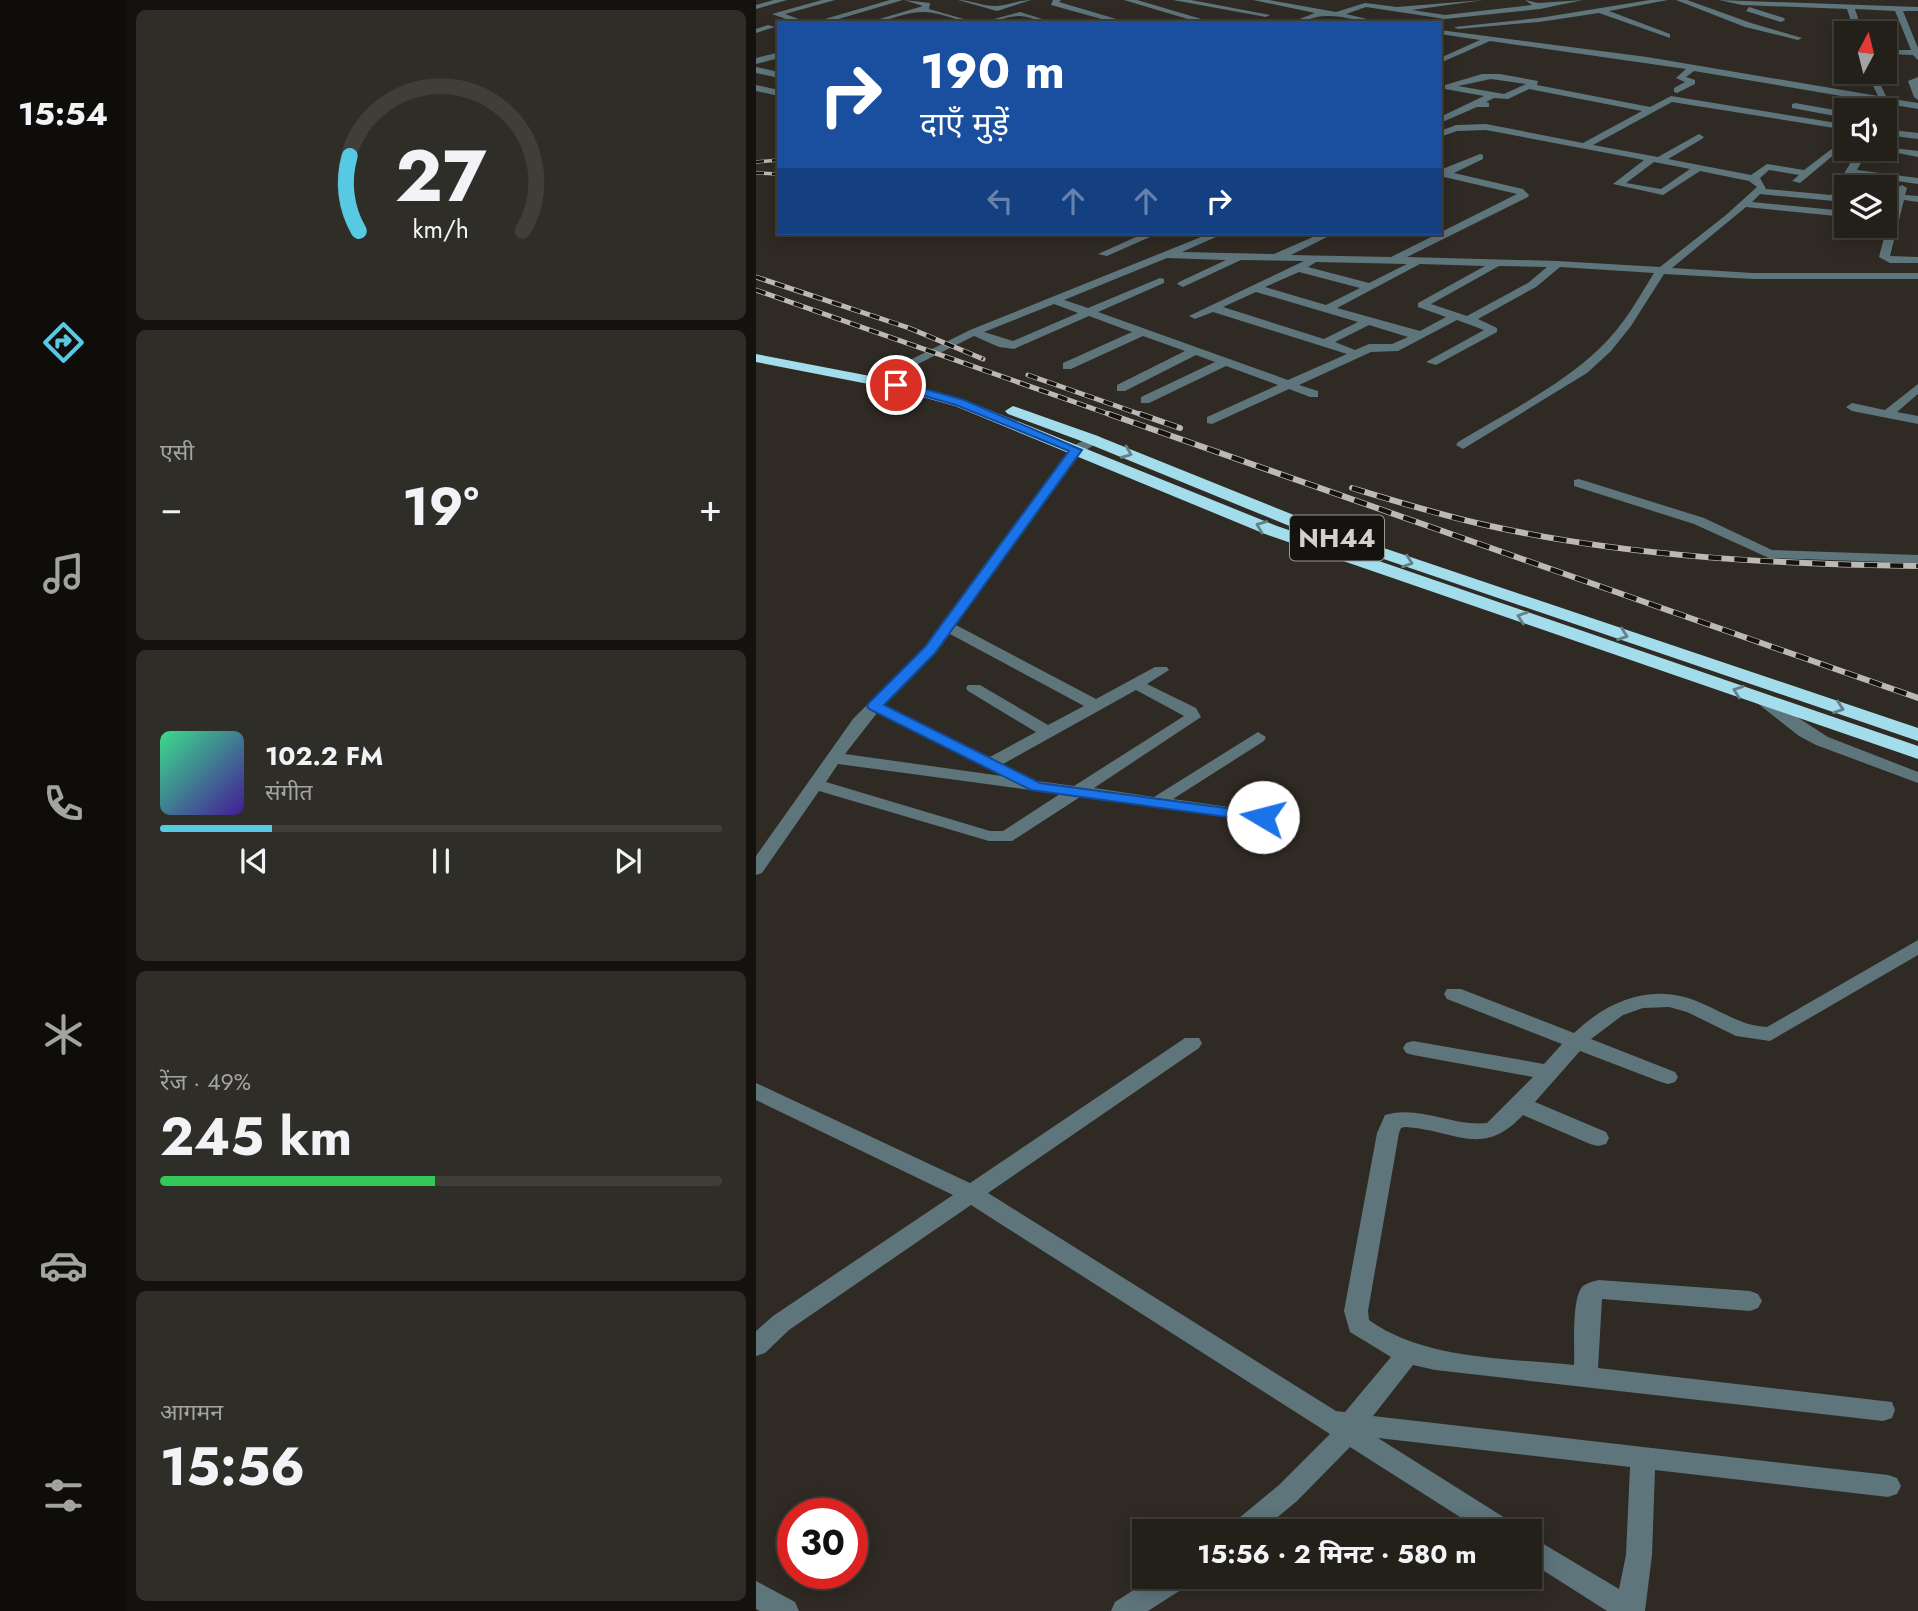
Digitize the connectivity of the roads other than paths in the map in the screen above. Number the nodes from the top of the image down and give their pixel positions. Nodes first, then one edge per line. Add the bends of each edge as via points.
1 (783, 0) edge
2 (831, 0) edge
3 (899, 0) edge
4 (908, 0) edge
5 (930, 0) edge
6 (962, 0) edge
7 (1027, 0) edge
8 (1057, 0) edge
9 (1128, 0) edge
10 (1149, 0) edge
11 (1177, 0) edge
12 (1257, 0) edge
13 (1265, 0) edge
14 (1419, 0) edge
15 (1480, 0) edge
16 (1529, 0) edge
17 (1579, 0) edge
18 (1605, 0) edge
19 (1664, 0) edge
20 (1680, 0) edge
21 (1449, 1) edge
22 (1726, 1) edge
23 (1138, 3) junction
24 (1362, 3) edge
25 (1338, 5) dead end
26 (1538, 5) junction
27 (922, 6) junction
28 (1291, 6) junction
29 (1850, 6) junction
30 (756, 7) edge
31 (1378, 7) junction
32 (1619, 7) junction
33 (1698, 7) junction
34 (1898, 8) junction
35 (997, 9) junction
36 (1393, 9) junction
37 (1918, 9) edge
38 (1599, 10) junction
39 (1325, 13) junction
40 (776, 14) junction
41 (1266, 15) junction
42 (1336, 15) junction
43 (1470, 15) junction
44 (766, 16) dead end
45 (948, 16) junction
46 (1555, 18) junction
47 (1620, 18) junction
48 (961, 19) junction
49 (1112, 19) junction
50 (1781, 20) dead end
51 (799, 21) edge
52 (822, 21) edge
53 (876, 21) edge
54 (930, 21) edge
55 (968, 21) edge
56 (991, 21) edge
57 (1044, 21) edge
58 (1104, 21) edge
59 (1119, 21) edge
60 (1203, 21) edge
61 (1246, 21) edge
62 (1299, 21) edge
63 (1369, 21) edge
64 (1855, 21) edge
65 (1597, 22) dead end
66 (1487, 24) junction
67 (1573, 24) dead end
68 (771, 27) dead end
69 (1442, 30) edge
70 (1442, 30) edge
71 (756, 32) edge
72 (1667, 36) dead end
73 (1491, 38) junction
74 (1798, 38) dead end
75 (756, 52) edge
76 (1897, 53) edge
77 (1917, 54) edge
78 (775, 55) edge
79 (1442, 60) edge
80 (756, 61) edge
81 (1692, 68) junction
82 (756, 70) edge
83 (777, 75) edge
84 (1918, 80) edge
85 (1528, 86) junction
86 (756, 88) edge
87 (1677, 90) dead end
88 (1817, 90) junction
89 (777, 93) edge
90 (1493, 95) junction
91 (1918, 97) edge
92 (1862, 98) edge
93 (1897, 103) edge
94 (1476, 104) junction
95 (1795, 106) junction
96 (1918, 106) edge
97 (1494, 107) dead end
98 (1650, 110) junction
99 (1834, 113) edge
100 (1782, 117) junction
101 (1442, 121) edge
102 (1442, 123) edge
103 (1834, 125) dead end
104 (1456, 128) junction
105 (1442, 133) edge
106 (1897, 133) edge
107 (1918, 136) edge
108 (1699, 137) dead end
109 (1586, 145) junction
110 (1833, 151) dead end
111 (1897, 151) edge
112 (1918, 154) edge
113 (1479, 157) dead end
114 (1655, 160) junction
115 (1857, 161) edge
116 (1698, 169) junction
117 (1851, 172) junction
118 (1806, 173) junction
119 (1444, 176) edge
120 (1753, 179) junction
121 (1797, 181) dead end
122 (1918, 181) edge
123 (1759, 191) junction
124 (1918, 199) edge
125 (1897, 202) edge
126 (1745, 204) junction
127 (1834, 213) edge
128 (1149, 235) edge
129 (1189, 235) edge
130 (1215, 235) edge
131 (1326, 235) edge
132 (1887, 238) edge
133 (1204, 239) junction
134 (1103, 254) dead end
135 (1167, 255) junction
136 (1239, 258) junction
137 (1274, 259) junction
138 (1314, 260) junction
139 (1918, 260) edge
140 (1390, 262) junction
141 (1419, 263) junction
142 (1497, 264) junction
143 (1557, 264) junction
144 (1298, 268) junction
145 (1660, 272) junction
146 (1918, 276) edge
147 (1160, 281) dead end
148 (1183, 284) dead end
149 (1370, 287) junction
150 (1255, 288) junction
151 (1054, 300) junction
152 (1213, 307) junction
153 (1327, 309) junction
154 (1088, 312) junction
155 (1195, 316) dead end
156 (1462, 318) junction
157 (1368, 321) junction
158 (974, 332) junction
159 (1142, 332) junction
160 (1420, 335) junction
161 (1325, 343) junction
162 (756, 348) edge
163 (1195, 351) junction
164 (1350, 351) dead end
165 (756, 358) edge
166 (1225, 362) junction
167 (1432, 362) dead end
168 (1067, 366) dead end
169 (888, 374) junction
170 (1290, 385) junction
171 (1121, 387) dead end
172 (1918, 388) edge
173 (1314, 394) dead end
174 (1145, 400) dead end
175 (1852, 407) dead end
176 (1887, 414) junction
177 (1212, 420) dead end
178 (1918, 420) edge
179 (1094, 439) junction
180 (1464, 444) dead end
181 (1076, 450) junction
182 (1579, 482) dead end
183 (1918, 559) edge
184 (948, 627) junction
185 (1161, 670) dead end
186 (1135, 684) junction
187 (974, 688) dead end
188 (1763, 700) junction
189 (875, 706) junction
190 (1096, 706) junction
191 (1048, 732) junction
192 (1918, 735) edge
193 (1258, 737) dead end
194 (1918, 753) edge
195 (834, 758) junction
196 (990, 764) junction
197 (1918, 778) edge
198 (815, 784) junction
199 (1037, 787) junction
200 (1074, 792) junction
201 (1156, 803) junction
202 (1263, 817) dead end
203 (756, 869) edge
204 (1918, 946) edge
205 (1454, 994) dead end
206 (1577, 1041) junction
207 (1192, 1043) dead end
208 (1413, 1048) dead end
209 (1549, 1072) junction
210 (1668, 1077) dead end
211 (756, 1091) edge
212 (1519, 1104) junction
213 (1598, 1138) dead end
214 (972, 1194) junction
215 (1750, 1301) dead end
216 (756, 1346) edge
217 (1407, 1354) junction
218 (1586, 1377) junction
219 (1883, 1410) dead end
220 (1343, 1426) junction
221 (1643, 1458) junction
222 (1888, 1486) dead end
223 (1257, 1519) edge
224 (1486, 1519) edge
225 (1542, 1556) edge
226 (1159, 1589) edge
227 (756, 1594) edge
228 (785, 1611) edge
229 (1125, 1611) edge
230 (1630, 1611) edge

1 - 30 street
2 - 40 street
3 - 52 street
4 - 27 street
5 - 27 street
6 - 35 street
7 - 35 street
8 - 49 street via 1054,3
9 - 23 street
10 - 23 street
11 - 41 street
12 - 13 street
13 - 28 street
14 - 31 street
15 - 21 street
16 - 26 street
17 - 26 street
18 - 32 street
19 - 32 street
20 - 33 street
21 - 36 street
21 - 43 street
22 - 29 street
22 - 33 street
22 - 50 street
23 - 60 street
24 - 25 street
24 - 31 street
24 - 42 street
26 - 43 street
27 - 45 street
27 - 53 street
28 - 39 street
28 - 41 street
29 - 34 street
29 - 64 street
31 - 36 street
32 - 38 street
33 - 74 street
34 - 37 street
34 - 77 street
35 - 48 street
36 - 43 street via 1441,17
38 - 46 street
38 - 47 street
39 - 42 street
39 - 62 street
40 - 44 street
40 - 51 street
41 - 61 street
42 - 63 street
43 - 66 street
45 - 48 street
45 - 54 street
46 - 66 street
46 - 67 street
47 - 65 street
47 - 72 street
48 - 55 street
49 - 58 street
49 - 59 street
56 - 57 street via 1020,14
66 - 69 street
68 - 71 street
70 - 73 street
73 - 79 street
73 - 81 street
75 - 78 street
76 - 77 street
78 - 80 street
81 - 87 street via 1680,78 1692,82
81 - 88 street
82 - 83 street
84 - 91 street via 1912,82
85 - 90 street via 1505,97
85 - 90 street via 1535,83 1478,75 1448,87
85 - 98 street
86 - 89 street
88 - 92 street
88 - 95 street
90 - 94 street
93 - 96 street
94 - 97 street
94 - 101 street
95 - 99 street
95 - 100 street
98 - 100 street via 1671,99
98 - 109 street
100 - 103 street
102 - 104 street
104 - 105 street
104 - 109 street via 1486,127
106 - 107 street
108 - 114 street
109 - 114 street
110 - 118 street
111 - 112 street
113 - 119 street
114 - 116 street
114 - 116 street via 1618,184 1663,192
115 - 117 street
116 - 120 street
117 - 122 street
117 - 123 street via 1834,198
118 - 120 street via 1767,167
118 - 121 street
119 - 140 street via 1524,195
120 - 123 street via 1761,184
123 - 126 street
124 - 125 street via 1901,193
126 - 127 street
126 - 145 street
128 - 134 street
129 - 133 street
130 - 133 street
131 - 137 street
132 - 139 street via 1885,259
133 - 135 street
135 - 136 street
135 - 151 street
136 - 137 street
136 - 148 street
137 - 138 street
138 - 140 street
138 - 144 street
140 - 141 street
141 - 142 street
141 - 149 street
142 - 143 street
142 - 156 street via 1422,305
143 - 145 street
143 - 156 street via 1532,285
144 - 149 street
144 - 150 street
145 - 146 street
145 - 180 street via 1628,324 1596,358 1552,391
147 - 154 street
149 - 153 street
150 - 152 street
150 - 153 street
151 - 154 street
151 - 158 street
152 - 155 street
152 - 161 street
153 - 157 street
154 - 158 street via 1014,345
154 - 159 street
156 - 160 street
156 - 167 street via 1493,330
157 - 160 street
157 - 161 street
158 - 169 street
159 - 163 street
159 - 168 street
160 - 170 street via 1394,348 1369,348
161 - 164 street
162 - 169 highway, NH44
163 - 166 street
163 - 171 street
165 - 181 highway, NH44 via 947,399
166 - 170 street
166 - 174 street
169 - 179 highway, NH44
170 - 173 street
170 - 177 street
172 - 176 street
175 - 176 street
176 - 178 street
179 - 181 street
179 -> 192 highway, NH44 via 1343,540
181 - 184 street
188 -> 181 highway, NH44 via 1271,530
182 - 183 street via 1699,521 1769,554
184 - 189 street
184 - 190 street
185 - 186 street
186 - 190 street
186 - 200 street via 1190,711 1193,717
187 - 191 street
188 - 194 highway, NH44
188 - 197 street via 1822,741
189 - 195 street
189 - 196 street
190 - 191 street
191 - 196 street
193 - 201 street
195 - 198 street
195 - 199 street
196 - 199 street
198 - 200 street via 996,837 1012,834
198 - 203 street
199 - 200 street
200 - 201 street
201 - 202 street
204 - 206 street via 1770,1034 1753,1033 1662,999 1614,1012
205 - 206 street
206 - 209 street
206 - 210 street
207 - 214 street
208 - 209 street
209 - 212 street
211 - 214 street
212 - 213 street
212 - 217 street via 1485,1132 1400,1120 1390,1126 1356,1319 1365,1330
214 - 216 street via 781,1323
214 - 220 street
215 - 218 street via 1600,1289 1590,1294 1588,1301
217 - 218 street
217 - 220 street
218 - 219 street
220 - 221 street
220 - 223 street via 1288,1493
220 - 224 street
221 - 222 street
221 - 230 street via 1639,1555
225 - 230 street
226 - 229 street
227 - 228 street

